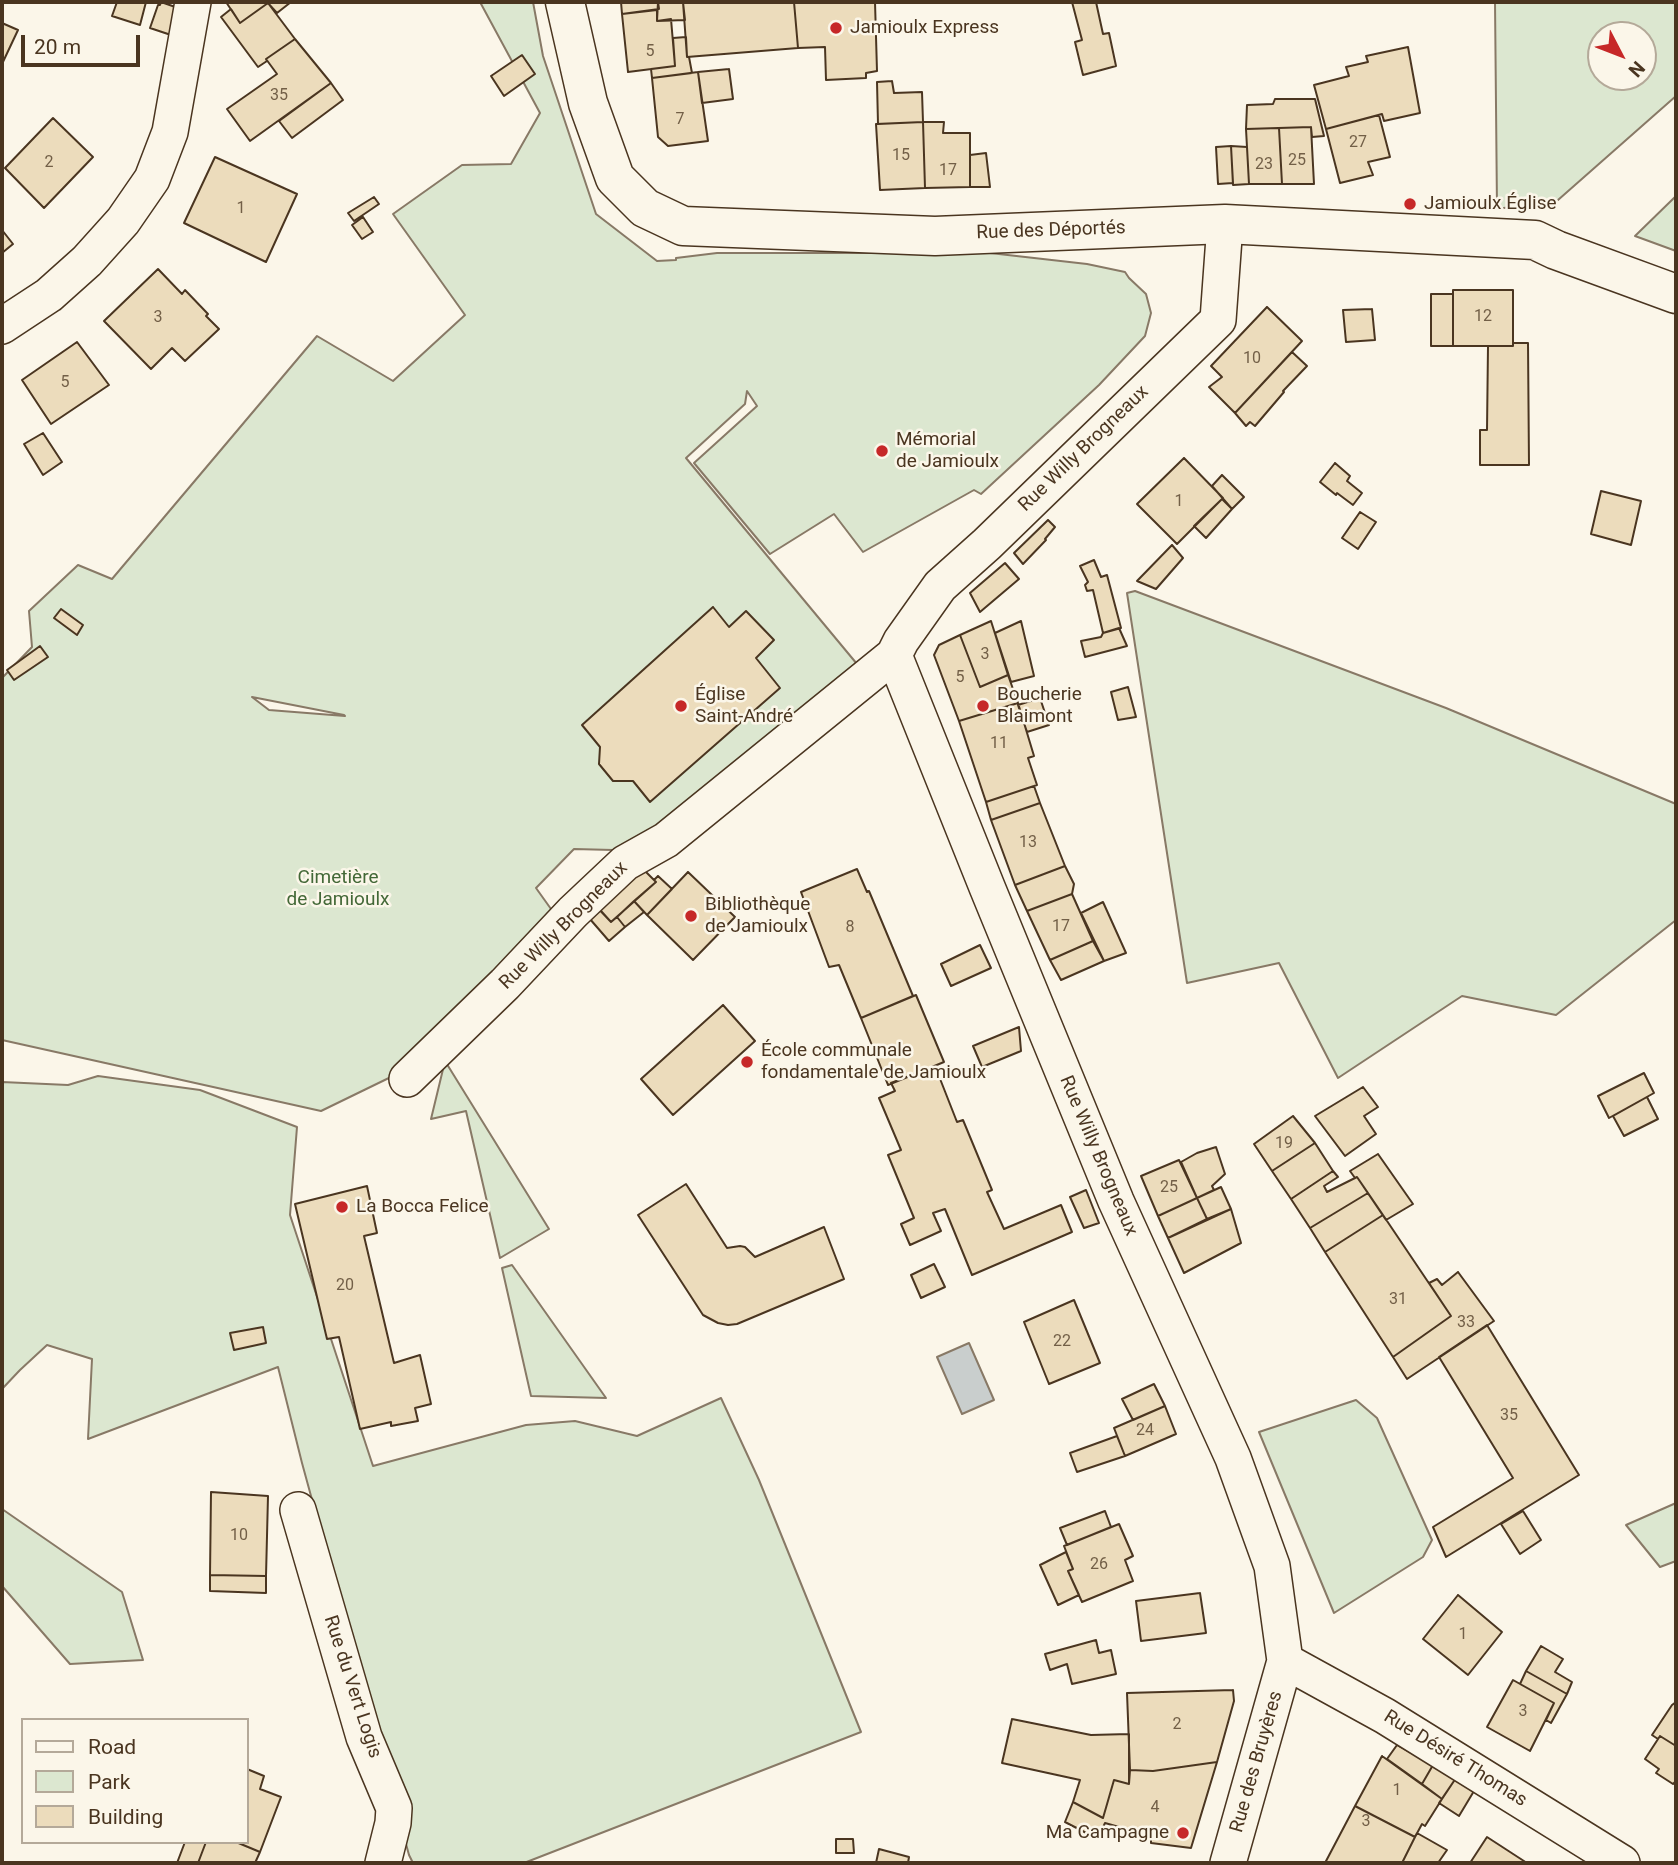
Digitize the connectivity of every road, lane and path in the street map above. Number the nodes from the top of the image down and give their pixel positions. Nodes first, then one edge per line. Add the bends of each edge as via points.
1 (565, 2) edge
2 (192, 4) edge
3 (1225, 224) junction
4 (1676, 293) edge
5 (2, 326) edge
6 (894, 655) junction
7 (407, 1079) dead end
8 (298, 1510) dead end
9 (1285, 1661) junction
10 (383, 1863) edge
11 (1228, 1863) edge
12 (1622, 1863) edge

1 - 3 street, Rue des Déportés via 588,103 615,178 645,208 683,226 934,236
2 - 5 street via 170,132 152,179 87,261 49,295
3 - 4 street, Rue des Déportés via 1535,240
3 - 6 street, Rue Willy Brogneaux via 1218,320 940,586
6 - 7 street, Rue Willy Brogneaux via 666,840 625,863
6 - 9 street, Rue Willy Brogneaux via 1116,1202 1233,1458 1272,1566
8 - 10 street, Rue du Vert Logis via 364,1737 394,1808
9 - 11 street, Rue des Bruyères
9 - 12 street, Rue Désiré Thomas via 1385,1716

